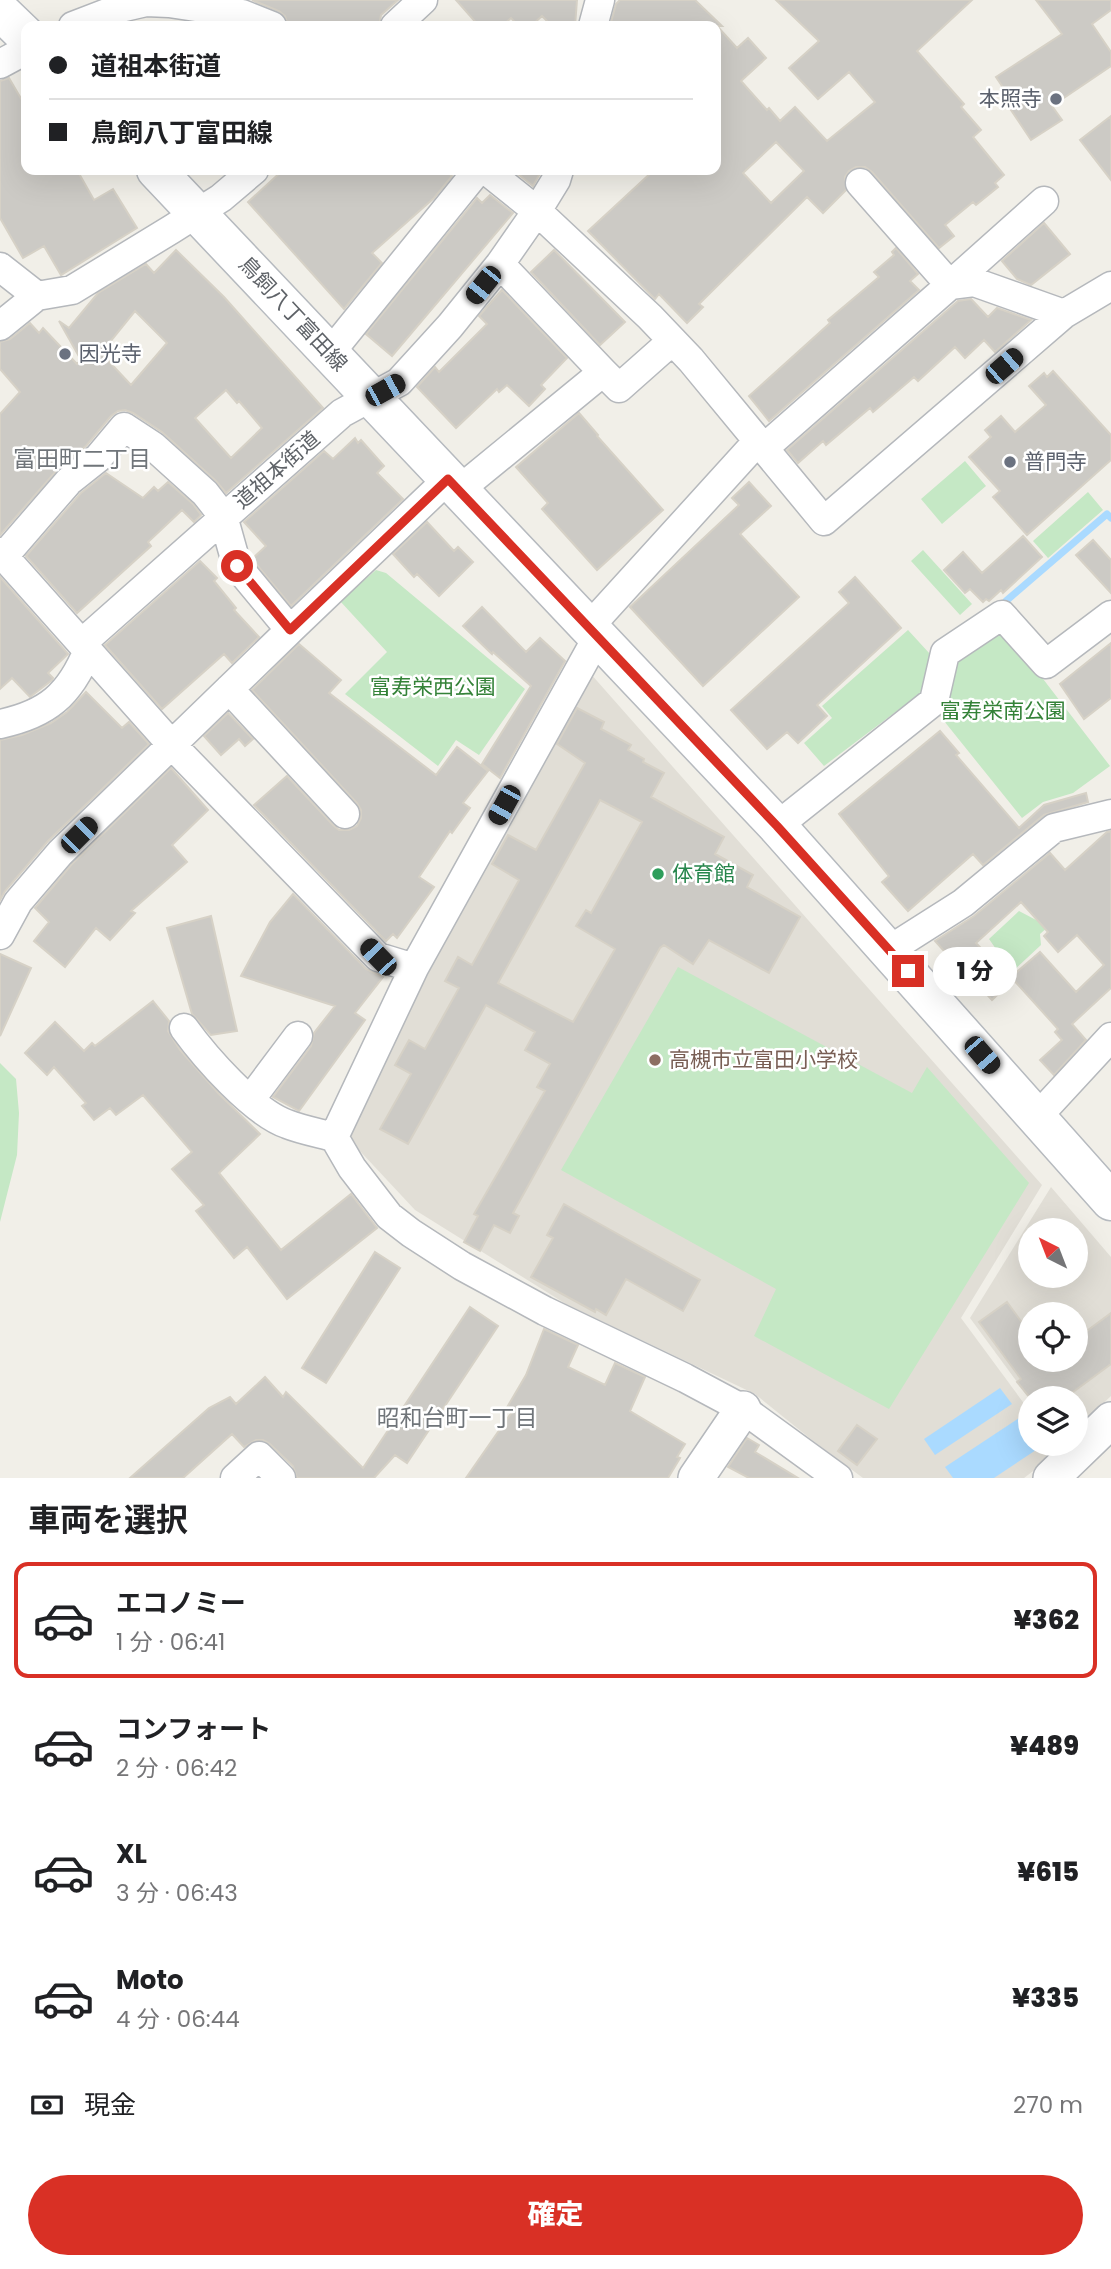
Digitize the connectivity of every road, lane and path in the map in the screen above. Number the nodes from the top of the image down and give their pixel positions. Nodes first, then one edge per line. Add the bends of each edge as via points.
1 (422, 0) edge
2 (600, 0) edge
3 (0, 11) edge
4 (86, 21) edge
5 (260, 21) edge
6 (400, 21) edge
7 (594, 21) edge
8 (21, 31) edge
9 (21, 53) edge
10 (0, 64) edge
11 (161, 175) edge
12 (248, 175) edge
13 (474, 175) edge
14 (492, 175) edge
15 (558, 175) edge
16 (860, 183) dead end
17 (1044, 201) dead end
18 (537, 211) junction
19 (198, 213) junction
20 (499, 264) junction
21 (0, 267) edge
22 (950, 285) junction
23 (1111, 286) edge
24 (37, 296) junction
25 (1064, 314) junction
26 (0, 326) edge
27 (672, 341) junction
28 (330, 353) junction
29 (604, 372) junction
30 (371, 397) junction
31 (760, 445) junction
32 (454, 484) junction
33 (223, 516) junction
34 (2, 554) edge
35 (1111, 615) edge
36 (290, 630) junction
37 (593, 632) junction
38 (85, 647) junction
39 (229, 689) junction
40 (0, 724) edge
41 (171, 744) junction
42 (345, 814) dead end
43 (1111, 814) edge
44 (777, 826) junction
45 (0, 935) edge
46 (890, 950) junction
47 (414, 968) junction
48 (184, 1028) dead end
49 (298, 1036) dead end
50 (1111, 1037) edge
51 (250, 1100) junction
52 (1037, 1117) junction
53 (334, 1138) junction
54 (1111, 1201) edge
55 (743, 1409) junction
56 (1108, 1428) edge
57 (235, 1478) edge
58 (281, 1478) edge
59 (696, 1478) edge
60 (838, 1478) edge
61 (1051, 1478) edge

1 - 6 street
2 - 7 street
3 - 8 main road
4 - 5 street via 146,2 242,14
9 - 10 street
11 - 19 main road, 鳥飼八丁富田線
12 - 19 street
13 - 28 street
14 - 18 street
15 - 18 street, 道祖本街道
16 - 22 street
17 - 22 street
18 - 20 street, 道祖本街道
18 - 27 street
19 - 24 street via 72,290
19 - 28 main road, 鳥飼八丁富田線
20 - 29 street
20 - 30 street, 道祖本街道 via 399,382
21 - 24 street
22 - 25 street via 974,282
22 - 31 street
23 - 25 street
24 - 26 street
25 - 31 street via 824,521
27 - 29 street via 619,388
27 - 31 street
28 - 30 main road, 鳥飼八丁富田線
29 - 32 street
30 - 32 main road, 鳥飼八丁富田線
30 - 33 street, 道祖本街道 via 342,413
31 - 37 street
32 - 36 street
32 - 37 main road, 鳥飼八丁富田線
33 - 34 street via 198,486 124,426
33 - 36 street, 道祖本街道 via 237,566
33 - 38 street
34 - 38 street
35 - 44 street via 1046,664 1002,615 946,653 934,701
36 - 39 street
37 - 44 main road, 鳥飼八丁富田線
37 - 47 street
38 - 40 street via 79,672 55,702 30,717
38 - 41 street
39 - 41 street
39 - 42 street
41 - 45 street via 46,869 18,902
41 - 47 street via 378,957
43 - 46 street via 1054,828 964,903
44 - 46 main road, 鳥飼八丁富田線
46 - 52 main road, 鳥飼八丁富田線
47 - 53 street
48 - 51 street via 203,1054
49 - 51 street
50 - 52 street
51 - 53 street via 285,1124
52 - 54 main road, 鳥飼八丁富田線
53 - 55 street via 389,1216 411,1233 545,1311
55 - 59 street
55 - 60 street
56 - 61 street
57 - 58 street via 260,1456

